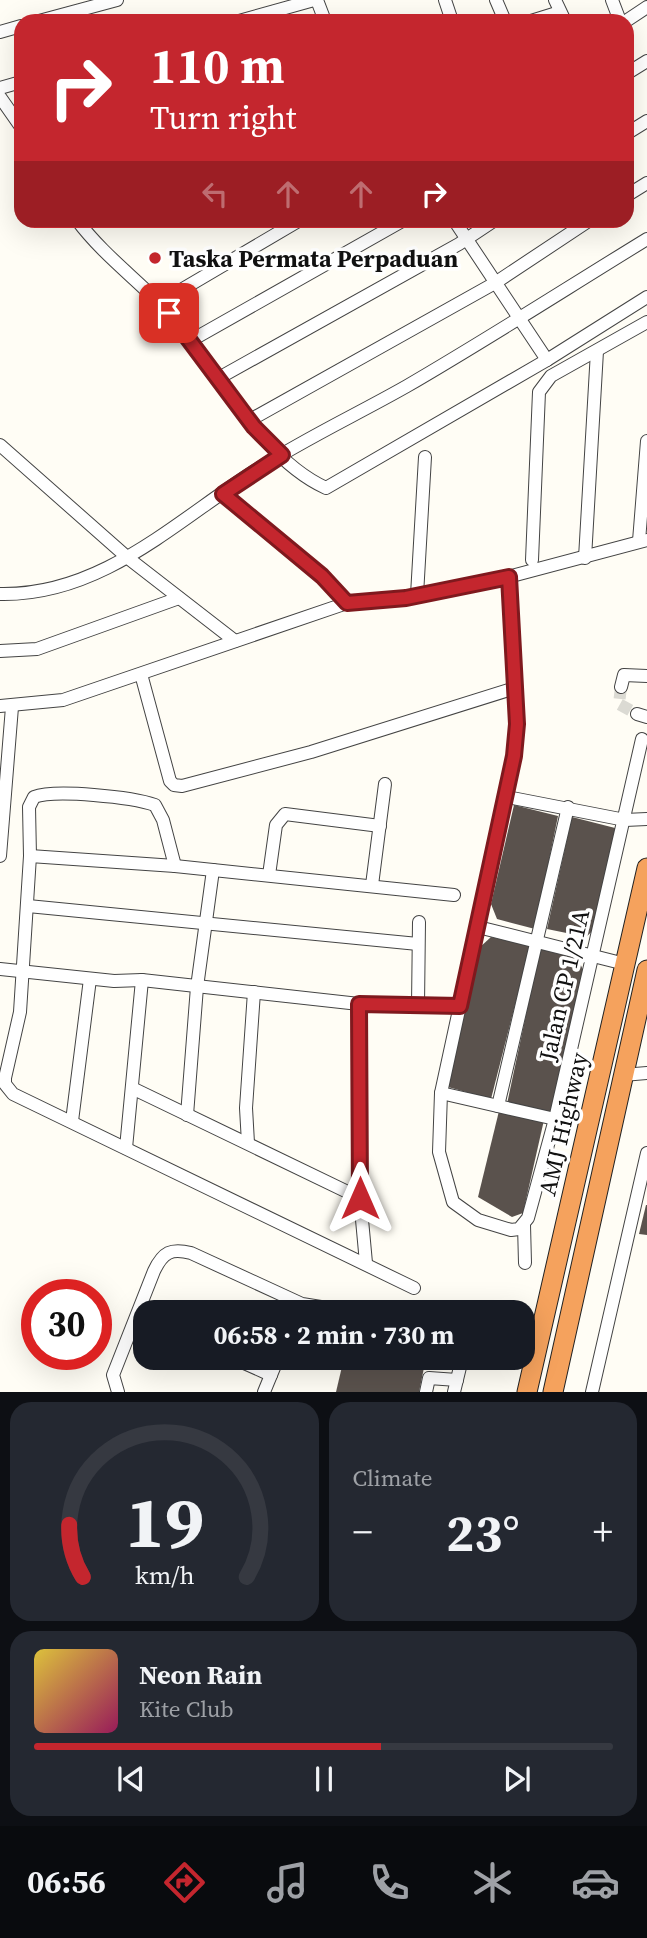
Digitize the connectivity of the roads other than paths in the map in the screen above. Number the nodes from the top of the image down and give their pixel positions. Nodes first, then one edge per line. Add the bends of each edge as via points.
1 (117, 0) edge
2 (315, 0) edge
3 (65, 14) edge
4 (264, 14) edge
5 (0, 97) edge
6 (14, 117) edge
7 (83, 228) edge
8 (286, 228) edge
9 (390, 228) edge
10 (459, 228) edge
11 (483, 228) edge
12 (578, 228) edge
13 (467, 239) junction
14 (647, 239) edge
15 (495, 282) junction
16 (647, 297) edge
17 (159, 303) junction
18 (520, 320) junction
19 (647, 322) edge
20 (190, 341) junction
21 (597, 351) junction
22 (547, 360) junction
23 (218, 379) junction
24 (250, 420) junction
25 (647, 441) edge
26 (0, 445) edge
27 (282, 455) junction
28 (425, 457) dead end
29 (223, 494) junction
30 (643, 540) edge
31 (128, 558) junction
32 (585, 558) junction
33 (531, 560) dead end
34 (509, 577) junction
35 (0, 594) edge
36 (417, 595) junction
37 (179, 598) junction
38 (347, 603) junction
39 (235, 641) junction
40 (0, 651) edge
41 (141, 674) junction
42 (647, 676) edge
43 (621, 687) dead end
44 (515, 688) junction
45 (6, 707) edge
46 (642, 739) dead end
47 (384, 784) dead end
48 (507, 797) junction
49 (568, 807) junction
50 (647, 819) edge
51 (625, 820) junction
52 (380, 826) junction
53 (0, 856) edge
54 (30, 856) junction
55 (176, 866) junction
56 (647, 868) edge
57 (213, 870) junction
58 (269, 875) junction
59 (372, 885) junction
60 (454, 895) dead end
61 (28, 906) junction
62 (419, 922) dead end
63 (206, 923) junction
64 (478, 927) junction
65 (538, 942) junction
66 (418, 944) junction
67 (593, 955) junction
68 (625, 964) junction
69 (0, 969) edge
70 (647, 970) edge
71 (24, 971) junction
72 (90, 979) junction
73 (142, 980) junction
74 (197, 987) junction
75 (254, 992) junction
76 (359, 1004) junction
77 (418, 1005) junction
78 (460, 1006) junction
79 (647, 1073) edge
80 (623, 1075) junction
81 (134, 1089) junction
82 (441, 1093) junction
83 (498, 1106) junction
84 (187, 1115) junction
85 (555, 1119) junction
86 (72, 1121) junction
87 (248, 1143) junction
88 (126, 1148) junction
89 (647, 1153) edge
90 (360, 1198) junction
91 (524, 1225) junction
92 (366, 1263) junction
93 (525, 1263) dead end
94 (414, 1288) dead end
95 (146, 1300) edge
96 (283, 1300) edge
97 (133, 1333) edge
98 (260, 1370) edge
99 (273, 1370) edge
100 (271, 1375) junction
101 (456, 1386) edge
102 (118, 1392) edge
103 (264, 1392) edge
104 (426, 1392) edge
105 (527, 1392) edge
106 (552, 1392) edge
107 (592, 1392) edge

1 - 3 street
2 - 4 street
5 - 6 street
7 - 17 street
8 - 17 street
9 - 20 street
10 - 13 street
11 - 13 street
12 - 15 street
13 - 15 street
13 - 23 street
14 - 18 street
15 - 18 street
15 - 24 street
16 - 22 street
17 - 20 street
18 - 22 street
18 - 27 street
19 - 21 street
20 - 23 street
21 - 32 street
21 - 33 street via 551,376 539,392
22 - 27 street via 326,488
23 - 24 street
24 - 27 street
25 - 30 street
26 - 31 street
27 - 29 street
28 - 36 street
29 - 31 street
29 - 38 street via 322,576
30 - 32 street
31 - 35 street via 60,588
31 - 37 street
32 - 34 street
34 - 36 street
34 - 44 street
36 - 38 street
37 - 39 street
37 - 40 street via 37,649
38 - 39 street
39 - 41 street
41 - 44 street via 170,781 182,786 310,752
41 - 45 street via 63,700
42 - 43 street via 627,673
44 - 48 street via 517,724
45 - 53 street
46 - 51 street, Jalan CP 1/21A
47 - 52 street
48 - 49 street
48 - 64 street
49 - 51 street
49 - 65 street
50 - 51 street
51 - 67 street, Jalan CP 1/21A
52 - 58 street via 285,814 276,825
52 - 59 street
54 - 55 street
54 - 55 street via 29,807 34,797 45,793 85,795 155,805
54 - 61 street
55 - 57 street
56 - 68 highway, AMJ Highway
57 - 58 street
57 - 63 street
58 - 59 street
59 - 60 street
61 - 63 street
61 - 71 street
62 - 66 street
63 - 66 street
63 - 74 street
64 - 65 street
64 - 78 street
65 - 67 street
65 - 83 street
66 - 77 street
67 - 68 street
67 - 85 street, Jalan CP 1/21A
68 - 105 highway, AMJ Highway
69 - 71 street
70 - 80 highway, AMJ Highway
71 - 72 street
71 - 86 street via 5,1084 13,1094
72 - 73 street
72 - 86 street
73 - 74 street
73 - 81 street
74 - 75 street
74 - 84 street
75 - 76 street
75 - 87 street
76 - 77 street
76 - 90 street
77 - 78 street
78 - 82 street
79 - 80 street
80 - 106 highway, AMJ Highway
81 - 84 street
81 - 88 street
82 - 83 street
82 - 91 street via 439,1152 453,1202 464,1213 511,1230
83 - 85 street
84 - 87 street
85 - 91 street, Jalan CP 1/21A
86 - 88 street
87 - 90 street
88 - 92 street
89 - 107 street
90 - 92 street
91 - 93 street, Jalan CP 1/21A
92 - 94 street
95 - 96 street via 159,1259 178,1250
97 - 102 street via 113,1375
98 - 100 street
99 - 100 street
100 - 103 street
101 - 104 street via 429,1377

